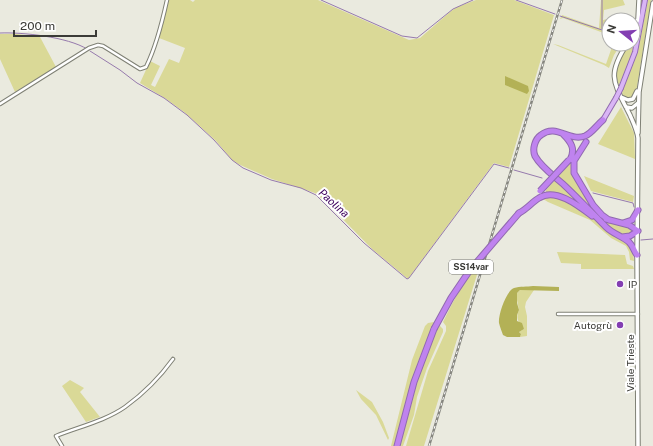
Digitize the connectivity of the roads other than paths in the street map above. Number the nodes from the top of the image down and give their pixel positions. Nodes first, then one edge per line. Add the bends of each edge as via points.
1 (167, 0) edge
2 (639, 0) edge
3 (645, 0) edge
4 (653, 3) edge
5 (638, 12) edge
6 (622, 52) edge
7 (639, 87) junction
8 (621, 97) junction
9 (638, 103) junction
10 (0, 104) edge
11 (626, 107) junction
12 (638, 113) junction
13 (603, 120) junction
14 (634, 124) junction
15 (560, 132) junction
16 (638, 134) junction
17 (586, 142) junction
18 (569, 160) junction
19 (587, 206) junction
20 (638, 210) junction
21 (519, 213) junction
22 (609, 220) junction
23 (623, 224) junction
24 (606, 227) junction
25 (638, 231) junction
26 (620, 237) junction
27 (637, 255) junction
28 (558, 314) dead end
29 (638, 314) junction
30 (173, 359) dead end
31 (62, 446) edge
32 (397, 446) edge
33 (638, 446) edge

1 - 10 street via 146,67 140,69 98,45 89,48
2 - 5 main road
3 - 13 main road, bridge via 635,52 621,88
4 - 7 main road, Viale Trieste
6 - 8 main road via 616,61 614,73
7 - 8 main road via 633,98 628,100
7 - 9 main road, Viale Trieste
8 - 11 main road
9 - 11 main road via 632,108
9 - 12 main road, Viale Trieste
11 - 14 main road
12 - 14 main road
12 - 16 main road, Viale Trieste
13 - 15 highway via 582,136
13 - 17 highway, SS14var
14 - 16 main road
15 - 18 highway via 572,146 573,153
15 - 19 highway via 551,130 539,136 534,145 535,156
16 - 20 main road, Viale Trieste
17 - 18 highway, SS14var
17 - 22 highway via 574,161 574,173 593,205
18 - 21 highway, SS14var, bridge
19 - 22 highway
19 - 24 highway
20 - 23 highway via 632,220
20 - 25 main road, Viale Trieste
21 - 24 highway via 539,197 551,194 567,200
21 - 32 highway, SS14var, bridge via 467,274 434,329 414,382
22 - 23 highway
23 - 25 highway
24 - 26 highway
25 - 26 highway via 630,236
25 - 27 main road, Viale Trieste
26 - 27 highway via 630,243
27 - 29 main road, Viale Trieste
28 - 29 street
29 - 33 main road, Viale Trieste
30 - 31 street via 162,375 125,407 56,436

